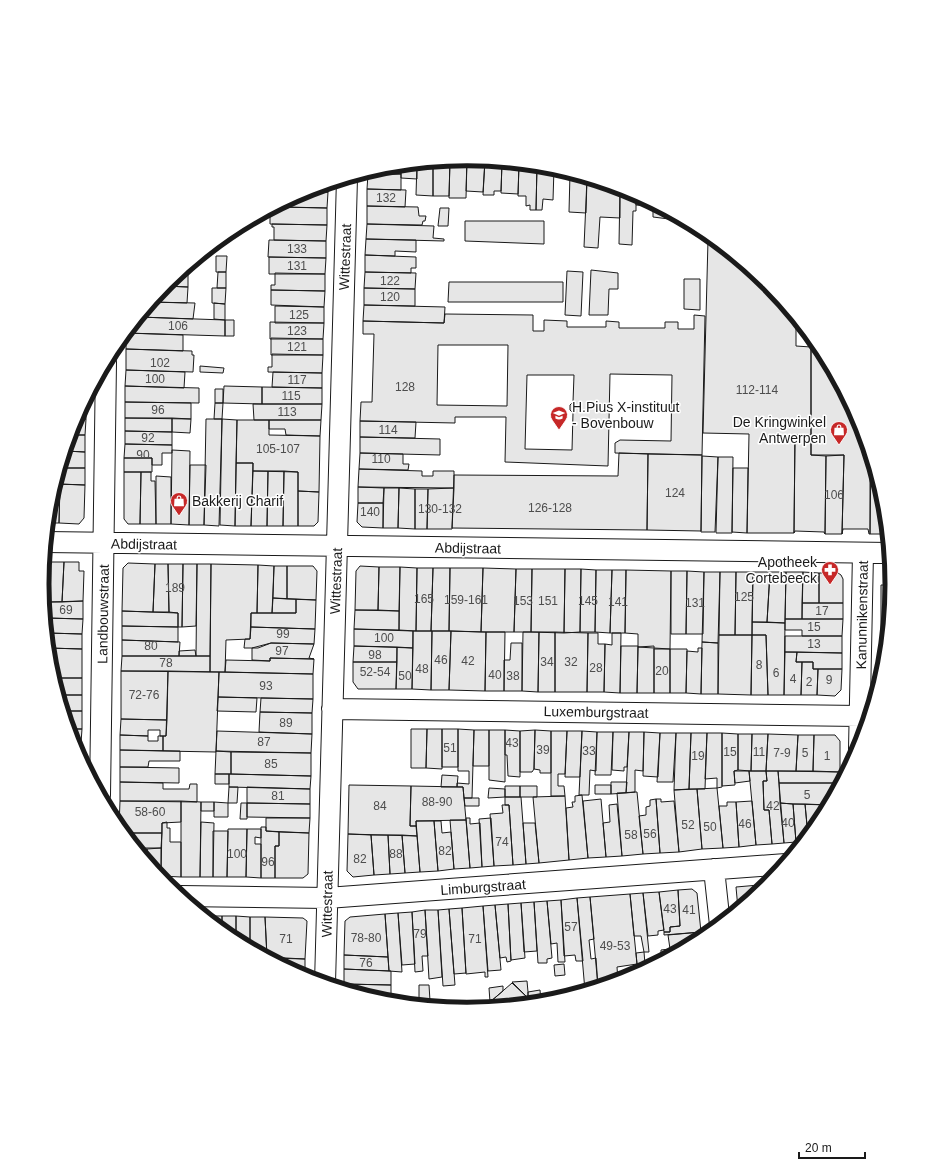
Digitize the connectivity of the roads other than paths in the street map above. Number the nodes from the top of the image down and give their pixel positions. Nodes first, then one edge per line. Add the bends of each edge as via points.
1 (347, 184) edge
2 (106, 374) edge
3 (52, 542) edge
4 (104, 543) junction
5 (337, 547) junction
6 (863, 553) junction
7 (885, 553) edge
8 (332, 709) junction
9 (860, 716) junction
10 (860, 729) edge
11 (100, 784) edge
12 (778, 865) edge
13 (714, 869) junction
14 (189, 896) edge
15 (327, 898) junction
16 (719, 918) edge
17 (325, 977) edge

1 - 5 street, Wittestraat
2 - 4 street, Landbouwstraat
3 - 4 street, Abdijstraat
4 - 5 street, Abdijstraat
4 - 11 street, Landbouwstraat
5 - 6 street, Abdijstraat
5 - 8 street, Wittestraat
6 - 7 street, Abdijstraat
6 - 9 street, Kanunnikenstraat
8 - 9 street, Luxemburgstraat
8 - 15 street, Wittestraat
9 - 10 street, Kanunnikenstraat
12 - 13 street, Limburgstraat
13 - 15 street, Limburgstraat
13 - 16 street
14 - 15 street, Limburgstraat
15 - 17 street, Wittestraat

